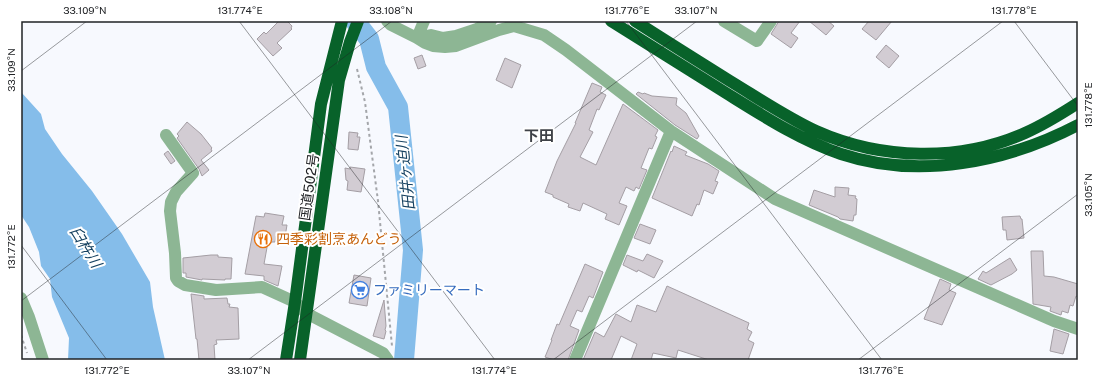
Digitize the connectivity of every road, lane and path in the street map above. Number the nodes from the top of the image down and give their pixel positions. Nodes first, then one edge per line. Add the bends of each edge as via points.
1 (358, 21) edge
2 (387, 21) edge
3 (424, 21) edge
4 (491, 21) edge
5 (611, 21) edge
6 (635, 21) edge
7 (724, 21) edge
8 (771, 21) edge
9 (340, 26) edge
10 (418, 38) junction
11 (357, 69) dead end
12 (1078, 103) edge
13 (1078, 125) edge
14 (671, 131) junction
15 (166, 135) dead end
16 (21, 298) edge
17 (295, 302) junction
18 (306, 313) junction
19 (1078, 329) edge
20 (21, 335) edge
21 (28, 354) dead end
22 (390, 355) edge
23 (43, 360) edge
24 (286, 360) edge
25 (300, 360) edge
26 (575, 360) edge

1 - 18 highway, 国道502号 via 339,80
2 - 10 street
3 - 10 street
4 - 10 street via 456,36 443,38 430,35
5 - 13 highway via 775,124 813,143 871,161 935,166 969,162 1035,144
6 - 12 highway via 816,131 873,149 904,154 935,154 995,144 1025,133
7 - 8 street via 757,41
9 - 17 highway, 国道502号 via 321,104
10 - 14 street via 433,46 456,46 514,26 544,35
11 - 22 path via 365,102 378,202
14 - 19 street via 775,199 1054,321
14 - 26 street
15 - 17 street via 193,172 171,202 178,281 185,285 216,290 262,287
16 - 23 street
17 - 18 street
17 - 24 highway, 国道502号
18 - 22 street
18 - 25 highway, 国道502号
20 - 21 path

